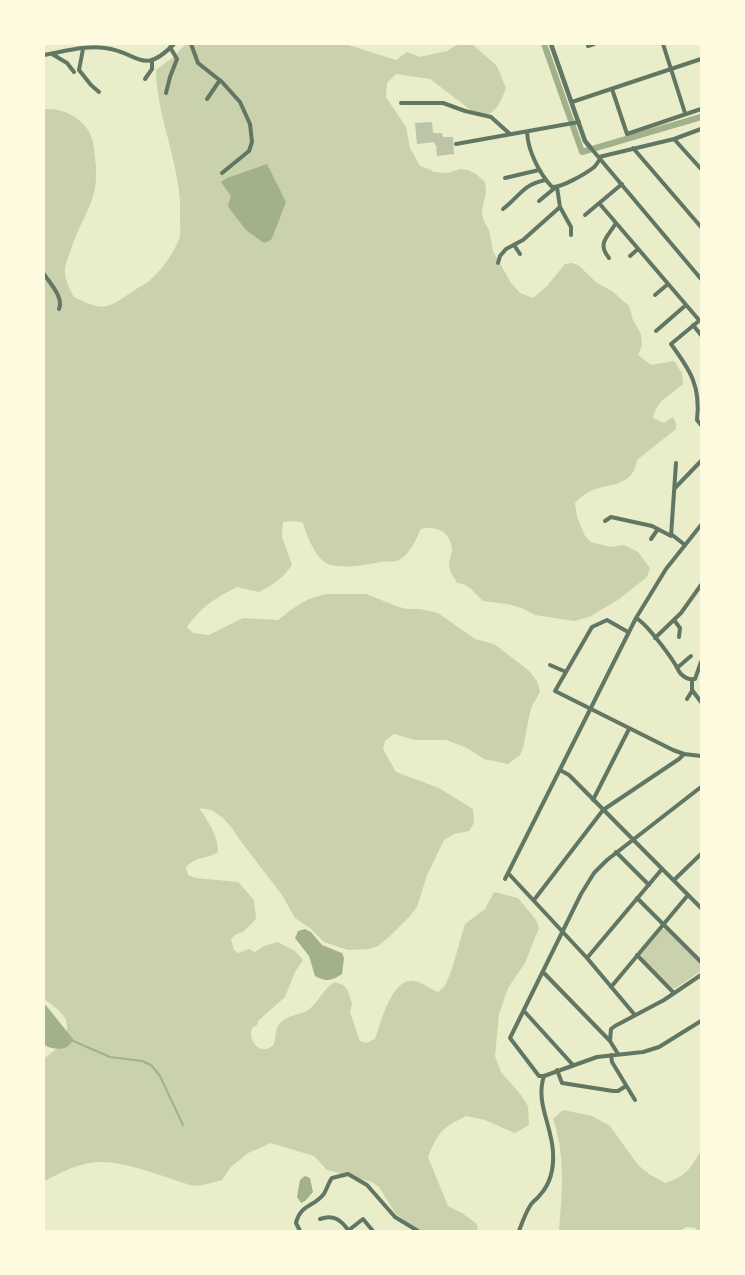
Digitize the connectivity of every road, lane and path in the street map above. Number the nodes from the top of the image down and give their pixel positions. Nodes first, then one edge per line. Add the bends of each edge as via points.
1 (114, 44) edge
2 (191, 44) edge
3 (551, 44) edge
4 (594, 44) edge
5 (663, 44) edge
6 (172, 46) edge
7 (588, 46) dead end
8 (86, 47) edge
9 (114, 50) junction
10 (52, 54) junction
11 (44, 55) edge
12 (701, 59) edge
13 (152, 60) junction
14 (671, 69) junction
15 (74, 72) dead end
16 (145, 78) dead end
17 (220, 80) junction
18 (612, 88) junction
19 (99, 92) dead end
20 (166, 93) dead end
21 (208, 100) dead end
22 (572, 102) junction
23 (402, 103) dead end
24 (701, 109) edge
25 (685, 113) junction
26 (579, 122) junction
27 (701, 130) edge
28 (527, 132) junction
29 (510, 135) junction
30 (674, 139) junction
31 (456, 144) dead end
32 (590, 147) joint
33 (633, 148) junction
34 (599, 158) junction
35 (701, 169) edge
36 (539, 170) junction
37 (222, 173) dead end
38 (505, 178) dead end
39 (546, 180) junction
40 (622, 184) junction
41 (556, 187) junction
42 (539, 201) dead end
43 (599, 203) junction
44 (560, 206) junction
45 (503, 209) dead end
46 (585, 214) dead end
47 (616, 224) junction
48 (701, 227) edge
49 (571, 235) dead end
50 (514, 245) junction
51 (638, 249) junction
52 (520, 254) dead end
53 (630, 256) dead end
54 (609, 258) dead end
55 (498, 264) dead end
56 (44, 274) edge
57 (701, 279) edge
58 (668, 284) junction
59 (655, 295) dead end
60 (686, 305) junction
61 (59, 310) dead end
62 (700, 319) edge
63 (693, 325) junction
64 (656, 331) dead end
65 (701, 335) edge
66 (700, 408) edge
67 (701, 425) edge
68 (701, 462) edge
69 (676, 463) dead end
70 (675, 488) junction
71 (605, 521) dead end
72 (701, 525) edge
73 (658, 529) junction
74 (671, 534) junction
75 (651, 539) dead end
76 (685, 545) junction
77 (701, 585) edge
78 (636, 618) junction
79 (674, 620) junction
80 (628, 632) junction
81 (678, 637) dead end
82 (655, 638) junction
83 (691, 656) dead end
84 (701, 662) edge
85 (550, 666) dead end
86 (677, 668) junction
87 (566, 672) junction
88 (692, 680) junction
89 (692, 692) junction
90 (687, 699) dead end
91 (701, 702) edge
92 (590, 710) junction
93 (629, 729) junction
94 (684, 754) junction
95 (701, 756) edge
96 (560, 770) junction
97 (701, 787) edge
98 (593, 800) junction
99 (603, 810) junction
100 (633, 840) junction
101 (616, 852) junction
102 (701, 854) edge
103 (662, 869) junction
104 (508, 873) junction
105 (505, 879) dead end
106 (674, 880) junction
107 (649, 885) junction
108 (688, 895) junction
109 (637, 898) junction
110 (534, 900) junction
111 (701, 908) edge
112 (663, 924) junction
113 (563, 931) junction
114 (637, 955) junction
115 (587, 958) junction
116 (701, 962) edge
117 (543, 972) junction
118 (701, 975) edge
119 (611, 987) junction
120 (674, 993) junction
121 (524, 1011) junction
122 (634, 1014) junction
123 (701, 1020) edge
124 (610, 1041) junction
125 (618, 1054) junction
126 (611, 1055) junction
127 (573, 1065) junction
128 (557, 1070) junction
129 (544, 1076) junction
130 (626, 1086) junction
131 (635, 1100) dead end
132 (320, 1220) dead end
133 (300, 1231) edge
134 (349, 1231) edge
135 (373, 1231) edge
136 (418, 1231) edge
137 (519, 1231) edge

1 - 9 street
2 - 17 street via 198,63
3 - 22 street
4 - 7 street
5 - 14 street
6 - 13 street
6 - 20 street via 177,59
8 - 9 street
8 - 10 street
8 - 19 street via 79,70
9 - 13 street via 137,59
10 - 11 street
10 - 15 street
12 - 14 street
13 - 16 street via 152,69
14 - 18 street
14 - 25 street
17 - 21 street
17 - 37 street via 246,112 252,142 245,155
18 - 22 street
18 - 25 street via 626,134
22 - 26 street
23 - 29 street via 443,103 491,117
24 - 25 street
26 - 28 street
26 - 32 street
27 - 30 street
28 - 29 street
28 - 36 street
29 - 31 street
30 - 33 street
30 - 35 street
32 - 34 street
33 - 34 street
33 - 48 street
34 - 40 street
34 - 41 street via 594,168
36 - 38 street
36 - 39 street
39 - 41 street
39 - 45 street via 522,190
40 - 43 street
40 - 57 street
41 - 42 street
41 - 44 street
43 - 46 street
43 - 47 street
44 - 49 street via 571,227
44 - 50 street
47 - 51 street
47 - 54 street via 602,244 602,250
50 - 52 street
50 - 55 street via 502,253
51 - 53 street
51 - 58 street
56 - 61 street via 59,297
58 - 59 street
58 - 60 street
60 - 62 street
60 - 64 street
62 - 63 street
63 - 65 street
63 - 66 street via 671,344 695,382
66 - 67 street via 697,420
68 - 70 street
69 - 70 street
70 - 74 street
71 - 73 street via 611,516
72 - 76 street
73 - 74 street
73 - 75 street
74 - 76 street
76 - 78 street
77 - 79 street
78 - 80 street
78 - 82 street
79 - 81 street via 680,628
79 - 82 street
80 - 87 street via 607,620 592,627
80 - 92 street
82 - 86 street
83 - 86 street
84 - 88 street
85 - 87 street
86 - 88 street
87 - 92 street via 555,691
88 - 89 street
89 - 90 street
89 - 91 street
92 - 93 street
92 - 96 street
93 - 94 street
93 - 98 street
94 - 95 street
94 - 99 street
96 - 98 street
96 - 104 street
97 - 100 street
98 - 99 street
99 - 100 street
99 - 110 street
100 - 101 street
100 - 103 street
101 - 107 street
101 - 113 street via 594,873
102 - 106 street
103 - 106 street
103 - 107 street
104 - 105 street
104 - 110 street
106 - 108 street
107 - 109 street
108 - 111 street
108 - 112 street
109 - 112 street
109 - 115 street
110 - 113 street
112 - 114 street
112 - 116 street
113 - 115 street
113 - 117 street
114 - 119 street
114 - 120 street
115 - 119 street
117 - 121 street
117 - 124 street
118 - 120 street
119 - 122 street
120 - 122 street
121 - 127 street
121 - 129 street via 510,1038 539,1076
122 - 124 street via 612,1029
123 - 125 street via 659,1047
124 - 125 street
125 - 126 street
126 - 127 street
126 - 130 street
127 - 128 street
128 - 129 street
128 - 130 street via 562,1083 613,1091
129 - 137 street via 540,1095 554,1152 552,1169 549,1183 530,1206
130 - 131 street
132 - 134 street via 329,1216 335,1218
133 - 136 street via 296,1223 302,1210 325,1193 332,1178 348,1174 368,1185 396,1216
134 - 135 street via 363,1219

